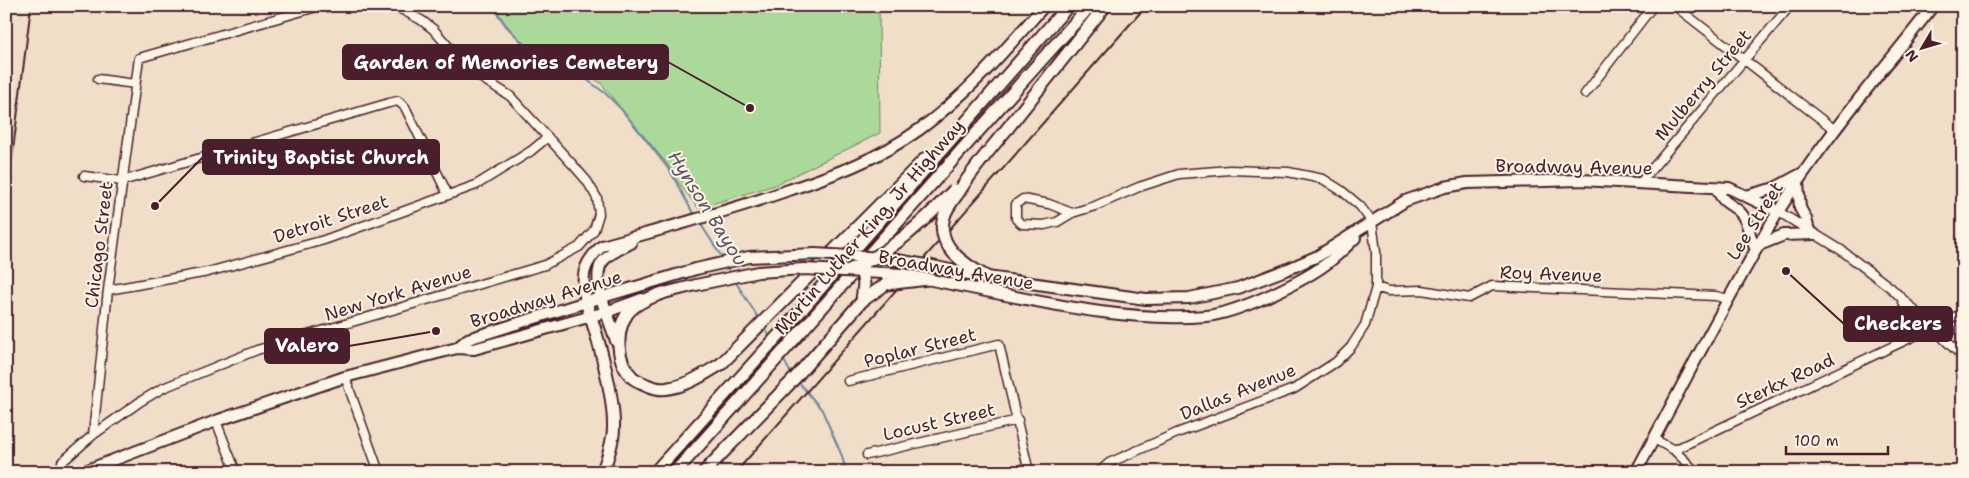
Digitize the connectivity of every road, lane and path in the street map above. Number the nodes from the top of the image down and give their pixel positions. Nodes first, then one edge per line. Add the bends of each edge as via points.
1 (320, 6) edge
2 (395, 6) edge
3 (1044, 6) edge
4 (1068, 6) edge
5 (1090, 6) edge
6 (1105, 6) edge
7 (1653, 6) edge
8 (1675, 6) edge
9 (1790, 6) edge
10 (1933, 6) edge
11 (1744, 60) junction
12 (98, 79) dead end
13 (135, 84) junction
14 (1585, 94) dead end
15 (987, 99) junction
16 (1835, 130) junction
17 (548, 137) junction
18 (972, 171) junction
19 (84, 176) dead end
20 (1801, 177) junction
21 (122, 181) junction
22 (1640, 183) junction
23 (1716, 188) junction
24 (448, 196) junction
25 (1746, 196) junction
26 (1778, 212) junction
27 (1072, 213) junction
28 (1372, 222) junction
29 (649, 232) junction
30 (1812, 233) junction
31 (1758, 247) junction
32 (875, 258) junction
33 (861, 264) junction
34 (849, 270) joint
35 (986, 277) junction
36 (928, 279) junction
37 (1376, 287) junction
38 (108, 290) junction
39 (663, 292) junction
40 (601, 297) junction
41 (1901, 298) junction
42 (1728, 299) junction
43 (862, 301) junction
44 (586, 302) junction
45 (606, 312) junction
46 (1963, 313) edge
47 (591, 316) junction
48 (524, 321) junction
49 (1963, 327) edge
50 (1933, 328) junction
51 (529, 334) junction
52 (1963, 344) edge
53 (1894, 347) junction
54 (457, 348) junction
55 (619, 349) junction
56 (1963, 357) edge
57 (344, 377) junction
58 (848, 381) dead end
59 (1018, 420) junction
60 (216, 421) junction
61 (93, 436) junction
62 (1654, 439) junction
63 (1674, 450) junction
64 (867, 455) dead end
65 (61, 472) edge
66 (82, 472) edge
67 (236, 472) edge
68 (379, 472) edge
69 (602, 472) edge
70 (655, 472) edge
71 (675, 472) edge
72 (704, 472) edge
73 (1029, 472) edge
74 (1099, 472) edge
75 (1636, 472) edge
76 (1696, 472) edge

1 - 13 street, Chicago Street via 139,58
2 - 17 street, New York Avenue via 433,29 469,70 510,96
3 - 29 main road via 960,97 918,130 868,160 836,174
4 - 15 highway, Martin Luther King, Jr Highway
5 - 71 highway, Martin Luther King, Jr Highway
6 - 18 highway, bridge
7 - 14 street
8 - 11 street
9 - 11 street, Mulberry Street
10 - 16 main road, Lee Street
11 - 16 street
11 - 22 street, Mulberry Street
12 - 13 street
13 - 21 street, Chicago Street
15 - 55 highway via 721,364 691,383 668,389 654,388 633,378
15 - 70 highway, Martin Luther King, Jr Highway
16 - 20 main road, Lee Street
17 - 24 street, Detroit Street via 508,167
17 - 61 street, New York Avenue via 587,181 597,198 599,214 594,230 579,247 545,264 257,350 163,388
18 - 32 highway, bridge via 917,226
18 - 35 highway, bridge via 944,216 942,230 951,251 965,265
19 - 21 street
20 - 25 main road
20 - 26 main road, Lee Street
20 - 30 main road via 1800,208
21 - 24 street via 398,102 405,107
21 - 38 street, Chicago Street
22 - 23 main road, Broadway Avenue
22 - 28 main road, Broadway Avenue via 1581,180 1467,183 1405,201
23 - 25 main road, Broadway Avenue via 1732,189
23 - 31 main road via 1724,200 1743,215 1750,240
24 - 38 street, Detroit Street via 324,240 208,272
25 - 26 main road, Broadway Avenue
26 - 30 street
26 - 31 main road, Lee Street
27 - 27 street via 1036,201 1023,199 1016,204 1016,219 1022,224 1044,225
27 - 28 street via 1179,174 1230,170 1288,172 1323,179 1360,206
28 - 35 main road, Broadway Avenue via 1318,256 1288,269 1238,288 1189,298 1146,299
28 - 36 main road, Broadway Avenue, bridge via 1330,261 1295,283 1208,316 1136,316
28 - 37 street, Dallas Avenue
29 - 40 main road via 600,264 597,277
29 - 44 main road via 602,246 591,256 584,270
30 - 31 main road via 1784,235
30 - 41 street via 1841,250
31 - 42 main road, Lee Street
32 - 33 highway, bridge
32 - 35 main road, Broadway Avenue, bridge
33 - 34 highway, bridge
33 - 36 main road, Broadway Avenue, bridge
33 - 40 main road, Broadway Avenue, bridge via 815,254 749,257
33 - 43 highway, bridge
34 - 39 main road, Broadway Avenue, bridge via 804,268 758,272
36 - 43 highway, bridge via 886,284
37 - 42 street, Roy Avenue via 1388,291 1422,290 1469,298 1492,286
37 - 74 street, Dallas Avenue via 1359,336 1336,362 1318,375 1294,389 1177,433 1109,463
38 - 61 street, Chicago Street
39 - 45 main road, Broadway Avenue
39 - 55 highway via 644,300 628,313 618,335
40 - 44 main road, Broadway Avenue
40 - 45 highway
41 - 50 street
41 - 53 street via 1910,317 1909,325 1906,335
42 - 62 main road, Lee Street
43 - 72 highway
44 - 47 highway
44 - 48 main road, Broadway Avenue
45 - 47 main road, Broadway Avenue
45 - 55 highway
46 - 50 street, Sterkx Road
47 - 51 main road, Broadway Avenue
47 - 69 highway via 613,411 613,435
48 - 51 main road
48 - 54 main road, Broadway Avenue via 468,339
49 - 52 street
50 - 53 street, Sterkx Road
50 - 56 street
51 - 54 main road, Broadway Avenue via 474,349
53 - 63 street, Sterkx Road
54 - 57 main road, Broadway Avenue
57 - 60 main road, Broadway Avenue
57 - 68 street
58 - 59 street, Poplar Street via 999,344
59 - 64 street, Locust Street
59 - 73 street
60 - 66 main road, Broadway Avenue
60 - 67 street
61 - 65 street, New York Avenue via 62,462
62 - 63 street
62 - 75 main road, Lee Street
63 - 76 street

